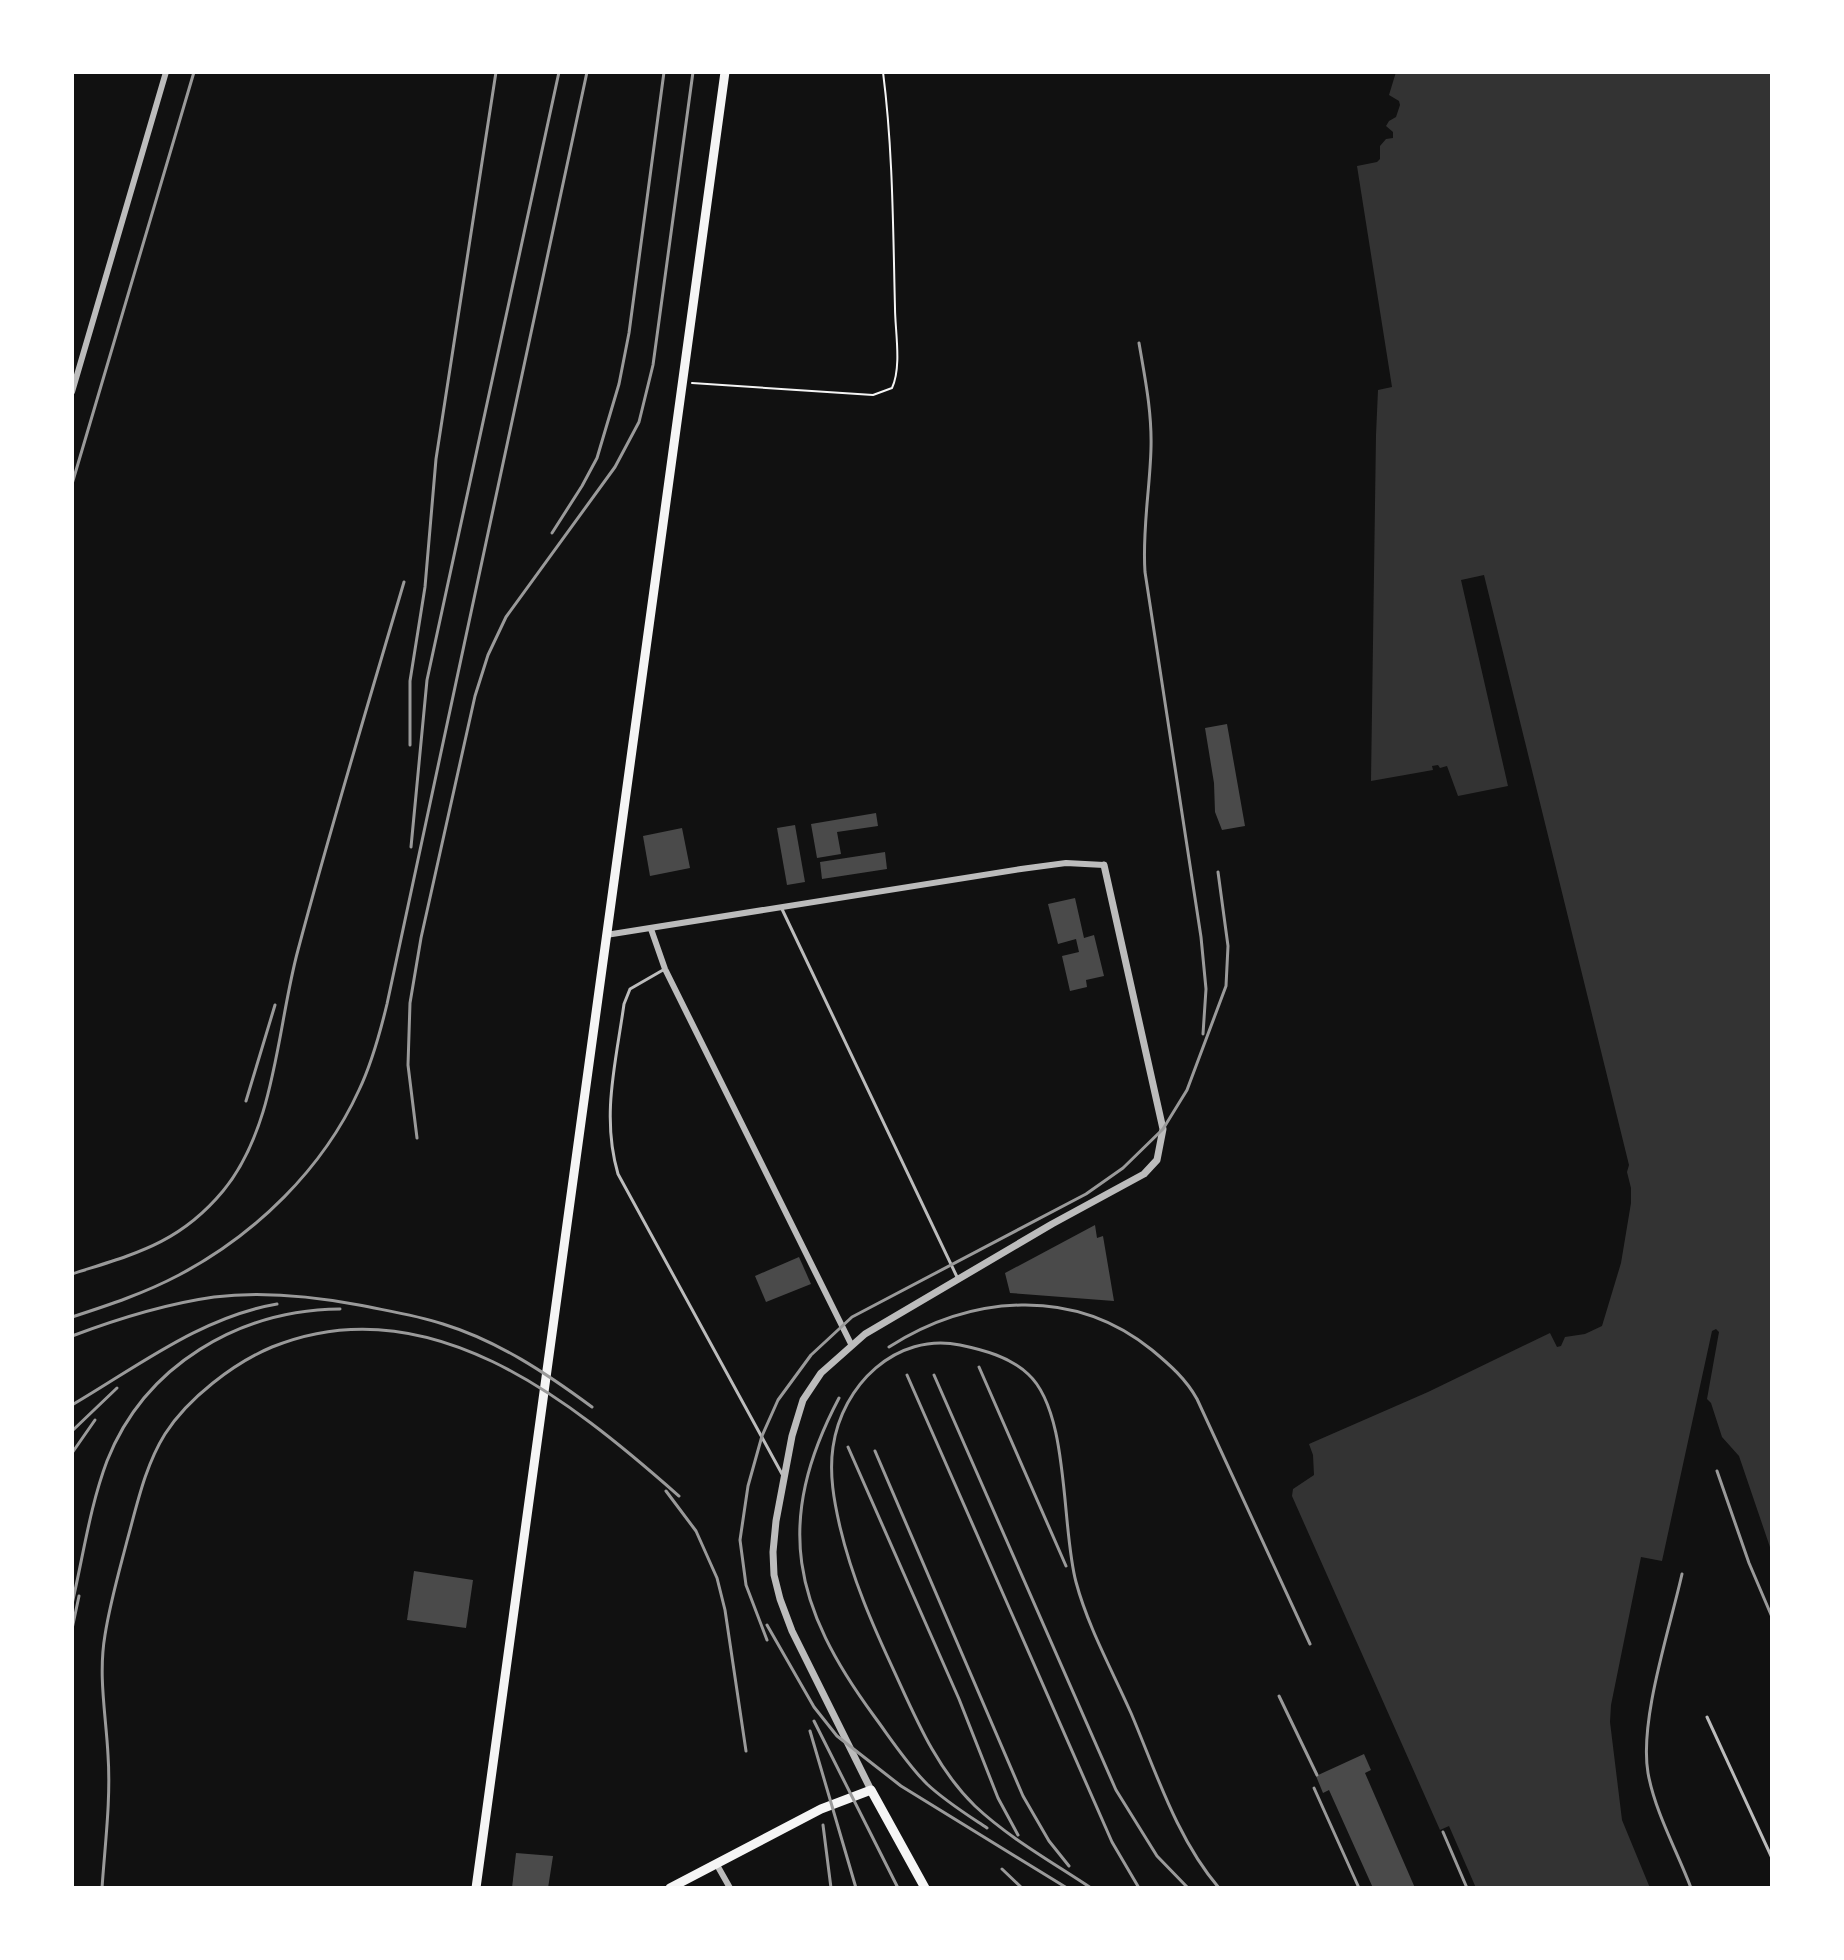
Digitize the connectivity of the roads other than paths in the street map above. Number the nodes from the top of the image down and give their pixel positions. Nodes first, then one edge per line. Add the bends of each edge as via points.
1 (166, 72) edge
2 (725, 72) edge
3 (72, 392) edge
4 (1104, 865) joint
5 (781, 906) junction
6 (651, 929) junction
7 (606, 935) junction
8 (665, 969) junction
9 (958, 1279) junction
10 (851, 1344) junction
11 (783, 1477) junction
12 (1707, 1717) dead end
13 (871, 1790) junction
14 (1772, 1858) edge
15 (717, 1865) junction
16 (476, 1888) edge
17 (670, 1888) edge
18 (730, 1888) edge
19 (925, 1888) edge

1 - 3 street
2 - 7 main road
4 - 5 street via 1066,863
4 - 9 street via 1156,1093 1163,1129 1160,1152 1144,1174
5 - 6 street
5 - 9 lane
6 - 7 street
6 - 8 street
7 - 16 main road
8 - 10 street
8 - 11 lane via 630,989 624,1004 608,1118 610,1146 618,1174
9 - 10 street
10 - 11 street via 803,1400
11 - 13 street via 773,1552 780,1599
12 - 14 lane
13 - 15 main road via 821,1809
13 - 19 main road
15 - 17 main road
15 - 18 street

